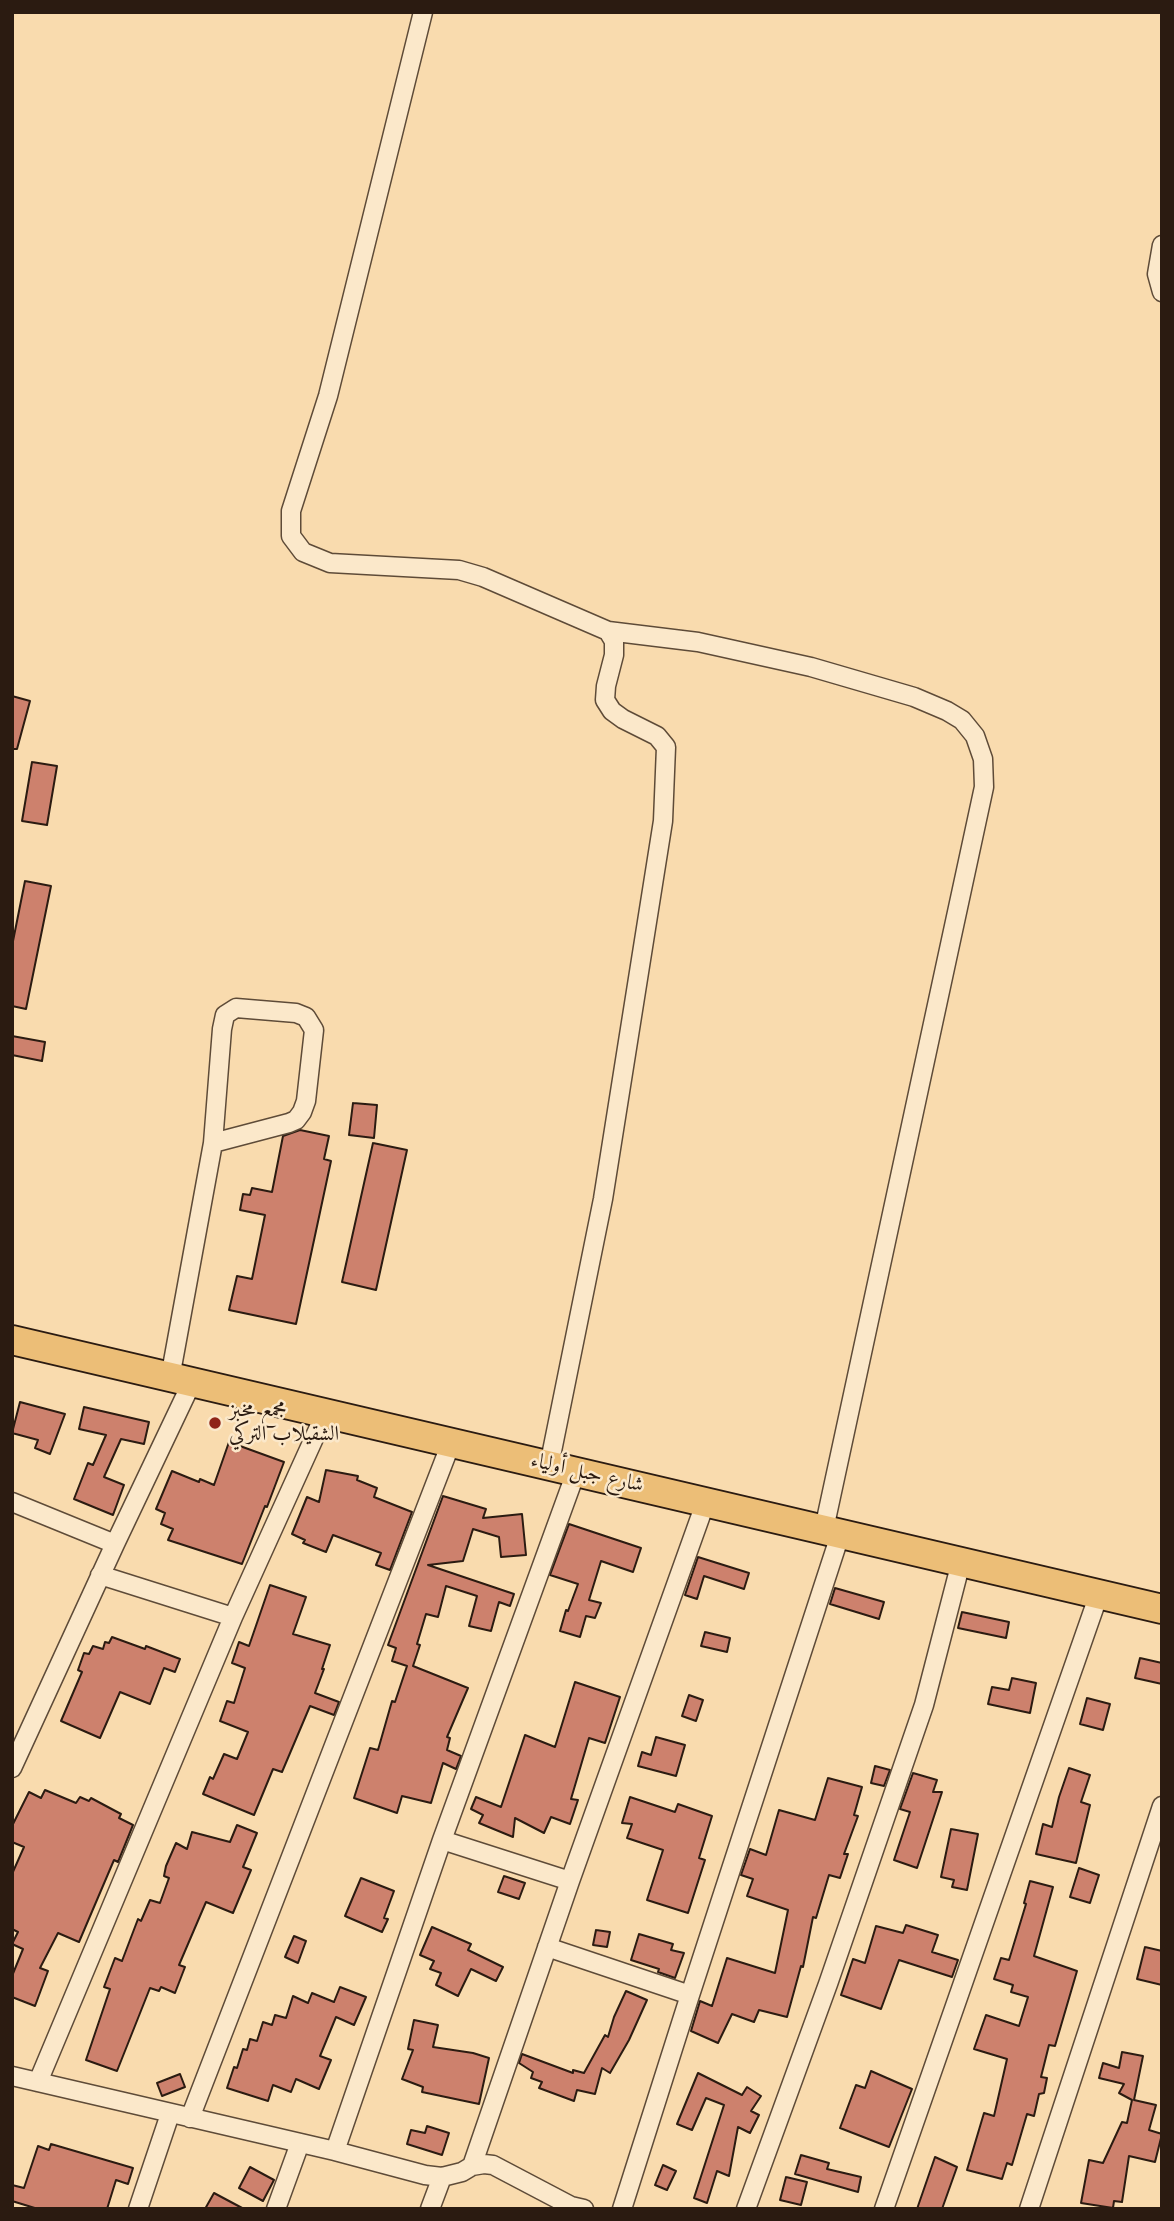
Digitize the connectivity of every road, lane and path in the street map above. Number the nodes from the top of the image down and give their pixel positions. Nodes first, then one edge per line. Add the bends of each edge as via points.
1 (423, 12) edge
2 (1162, 244) edge
3 (1162, 292) edge
4 (608, 631) junction
5 (213, 1143) junction
6 (12, 1340) edge
7 (181, 1380) junction
8 (325, 1414) junction
9 (451, 1443) junction
10 (562, 1469) junction
11 (706, 1501) junction
12 (12, 1502) edge
13 (833, 1531) junction
14 (115, 1544) junction
15 (961, 1562) junction
16 (100, 1575) junction
17 (1099, 1594) junction
18 (1162, 1609) edge
19 (233, 1617) junction
20 (12, 1769) edge
21 (1162, 1805) edge
22 (442, 1840) junction
23 (570, 1881) junction
24 (547, 1947) junction
25 (690, 1995) junction
26 (14, 2082) edge
27 (38, 2082) junction
28 (170, 2114) junction
29 (190, 2118) junction
30 (300, 2143) junction
31 (335, 2151) junction
32 (472, 2166) junction
33 (442, 2177) junction
34 (575, 2208) edge
35 (138, 2209) edge
36 (276, 2209) edge
37 (430, 2209) edge
38 (622, 2209) edge
39 (746, 2209) edge
40 (884, 2209) edge
41 (1029, 2209) edge

1 - 4 street via 331,384 291,511 291,536 303,552 330,563 459,570
2 - 3 street via 1157,275
4 - 10 street via 614,655 605,700 612,711 657,736 666,747 663,821
4 - 13 street via 698,642 811,667 914,697 962,720 975,736 983,759 984,787
5 - 5 street via 225,1015 236,1008 306,1017 314,1030 302,1112 289,1123
5 - 7 street
6 - 7 highway, شارع جبل أولياء
7 - 8 highway, شارع جبل أولياء
7 - 14 street
8 - 9 highway, شارع جبل أولياء
8 - 19 street
9 - 10 highway, شارع جبل أولياء
9 - 29 street
10 - 11 highway, شارع جبل أولياء
10 - 22 street
11 - 13 highway, شارع جبل أولياء
11 - 23 street
12 - 14 street
13 - 15 highway, شارع جبل أولياء
13 - 25 street
14 - 16 street
15 - 17 highway, شارع جبل أولياء
15 - 39 street via 923,1705
16 - 19 street
16 - 20 street
17 - 18 highway, شارع جبل أولياء
17 - 40 street
19 - 27 street
21 - 41 street
22 - 23 street
22 - 31 street
23 - 24 street
24 - 25 street
24 - 32 street
25 - 38 street
26 - 27 street
27 - 28 street
28 - 29 street
28 - 35 street
29 - 30 street
30 - 31 street
30 - 36 street
31 - 33 street
32 - 33 street
32 - 34 street via 493,2165
33 - 37 street

